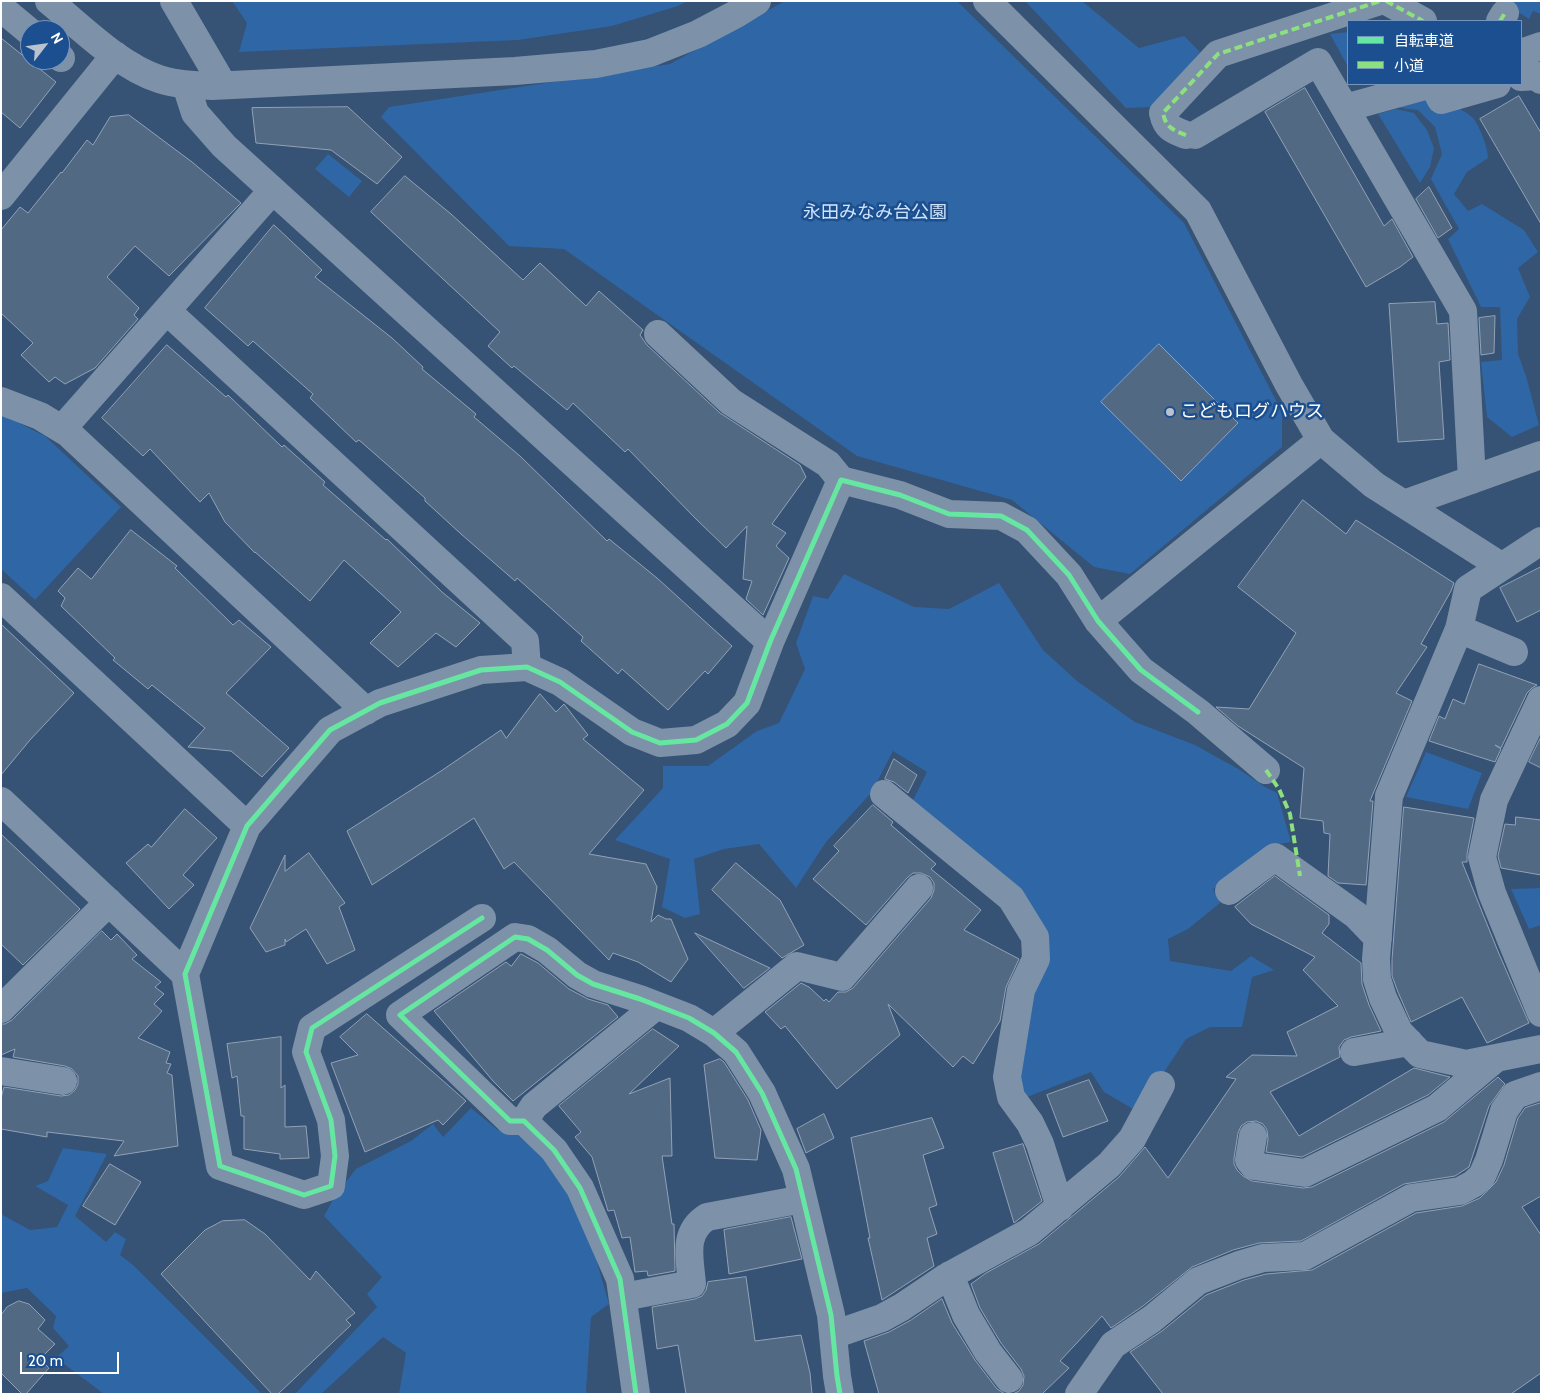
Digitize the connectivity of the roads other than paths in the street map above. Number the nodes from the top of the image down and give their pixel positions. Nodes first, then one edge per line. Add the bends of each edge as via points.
1 (49, 1) edge
2 (174, 1) edge
3 (757, 1) edge
4 (987, 1) edge
5 (1380, 1) edge
6 (1386, 1) edge
7 (1, 8) edge
8 (1421, 20) edge
9 (20, 24) edge
10 (1541, 46) edge
11 (1522, 52) edge
12 (115, 55) junction
13 (1522, 77) edge
14 (1541, 80) edge
15 (186, 85) junction
16 (224, 85) junction
17 (1428, 85) edge
18 (1433, 85) edge
19 (1494, 85) edge
20 (1345, 108) junction
21 (272, 191) junction
22 (1, 196) edge
23 (167, 311) junction
24 (658, 334) dead end
25 (1, 401) edge
26 (62, 430) junction
27 (1321, 440) junction
28 (1541, 455) edge
29 (841, 480) junction
30 (1472, 480) junction
31 (1404, 504) junction
32 (1541, 541) edge
33 (1501, 566) junction
34 (1, 597) edge
35 (1098, 621) junction
36 (1456, 636) junction
37 (770, 642) junction
38 (1514, 652) dead end
39 (527, 667) junction
40 (1541, 700) edge
41 (366, 711) junction
42 (1266, 770) dead end
43 (884, 794) dead end
44 (1, 801) edge
45 (247, 826) junction
46 (919, 888) dead end
47 (1228, 891) dead end
48 (109, 902) junction
49 (482, 918) dead end
50 (1377, 948) junction
51 (185, 974) junction
52 (656, 1006) junction
53 (1, 1009) edge
54 (1541, 1013) edge
55 (714, 1033) junction
56 (1409, 1042) junction
57 (1541, 1049) edge
58 (1354, 1052) dead end
59 (1497, 1058) junction
60 (1, 1072) edge
61 (64, 1081) dead end
62 (1161, 1084) dead end
63 (1541, 1086) edge
64 (524, 1121) junction
65 (1253, 1136) dead end
66 (803, 1199) junction
67 (1060, 1207) junction
68 (950, 1275) junction
69 (624, 1297) junction
70 (833, 1335) junction
71 (1009, 1379) dead end
72 (636, 1394) edge
73 (840, 1394) edge
74 (1079, 1394) edge

1 - 12 street
2 - 16 street
3 - 16 street via 698,34 658,50 596,64
4 - 27 street via 1198,211
5 - 20 street via 1218,54 1163,113 1173,130 1190,135 1318,62
6 - 8 street
7 - 9 street
10 - 11 street
12 - 15 street via 133,68 159,79
12 - 22 street
13 - 14 street via 1539,76
15 - 16 street
15 - 21 street via 195,113 224,146
17 - 20 street
18 - 19 street via 1441,100
20 - 30 street via 1463,311
21 - 23 street
21 - 37 street
23 - 26 street
23 - 39 street via 525,641
24 - 29 street via 731,402 828,464
25 - 26 street via 40,416
26 - 41 street
27 - 31 street via 1374,485
27 - 35 street
28 - 30 street
29 - 35 street via 949,514 1001,516 1027,530 1069,575
29 - 37 street
30 - 31 street
31 - 33 street
32 - 33 street
33 - 36 street via 1468,589
34 - 45 street
35 - 42 street via 1141,670 1198,712
36 - 38 street
36 - 50 street via 1389,796
37 - 39 street via 746,704 727,724 696,740 687,741 660,743 632,732 560,682
39 - 41 street via 481,670 380,703
40 - 54 street via 1494,800 1482,857 1492,893
41 - 45 street via 330,730
43 - 67 street via 1011,898 1035,937 1036,959 1021,990 1007,1077 1011,1097 1030,1123 1040,1144
44 - 48 street
45 - 51 street
46 - 55 street via 842,976 797,966
47 - 50 street via 1275,857 1356,915
48 - 51 street
48 - 53 street
49 - 51 street via 312,1028 306,1052 331,1120 335,1156 330,1186 304,1195 220,1166
50 - 56 street via 1377,979 1383,998 1399,1032
52 - 55 street via 689,1018
52 - 64 street via 534,1106
52 - 64 street via 594,984 577,975 547,950 528,939 515,937 400,1015 510,1121
55 - 66 street via 736,1052 762,1094 796,1169
56 - 58 street
56 - 59 street via 1420,1054 1466,1064
57 - 59 street
59 - 65 street via 1437,1108 1306,1173 1254,1166 1249,1160
60 - 61 street
62 - 67 street via 1132,1139 1109,1165
63 - 74 street via 1515,1095 1504,1111 1482,1176 1473,1184 1460,1190 1411,1198 1305,1256 1263,1258 1198,1281 1152,1319 1113,1345
64 - 69 street via 554,1150 580,1188 620,1279
66 - 69 street via 707,1217 698,1223 688,1241 692,1284
66 - 70 street
67 - 68 street via 1029,1232
68 - 70 street via 882,1318
68 - 71 street via 966,1315
69 - 72 street
70 - 73 street

